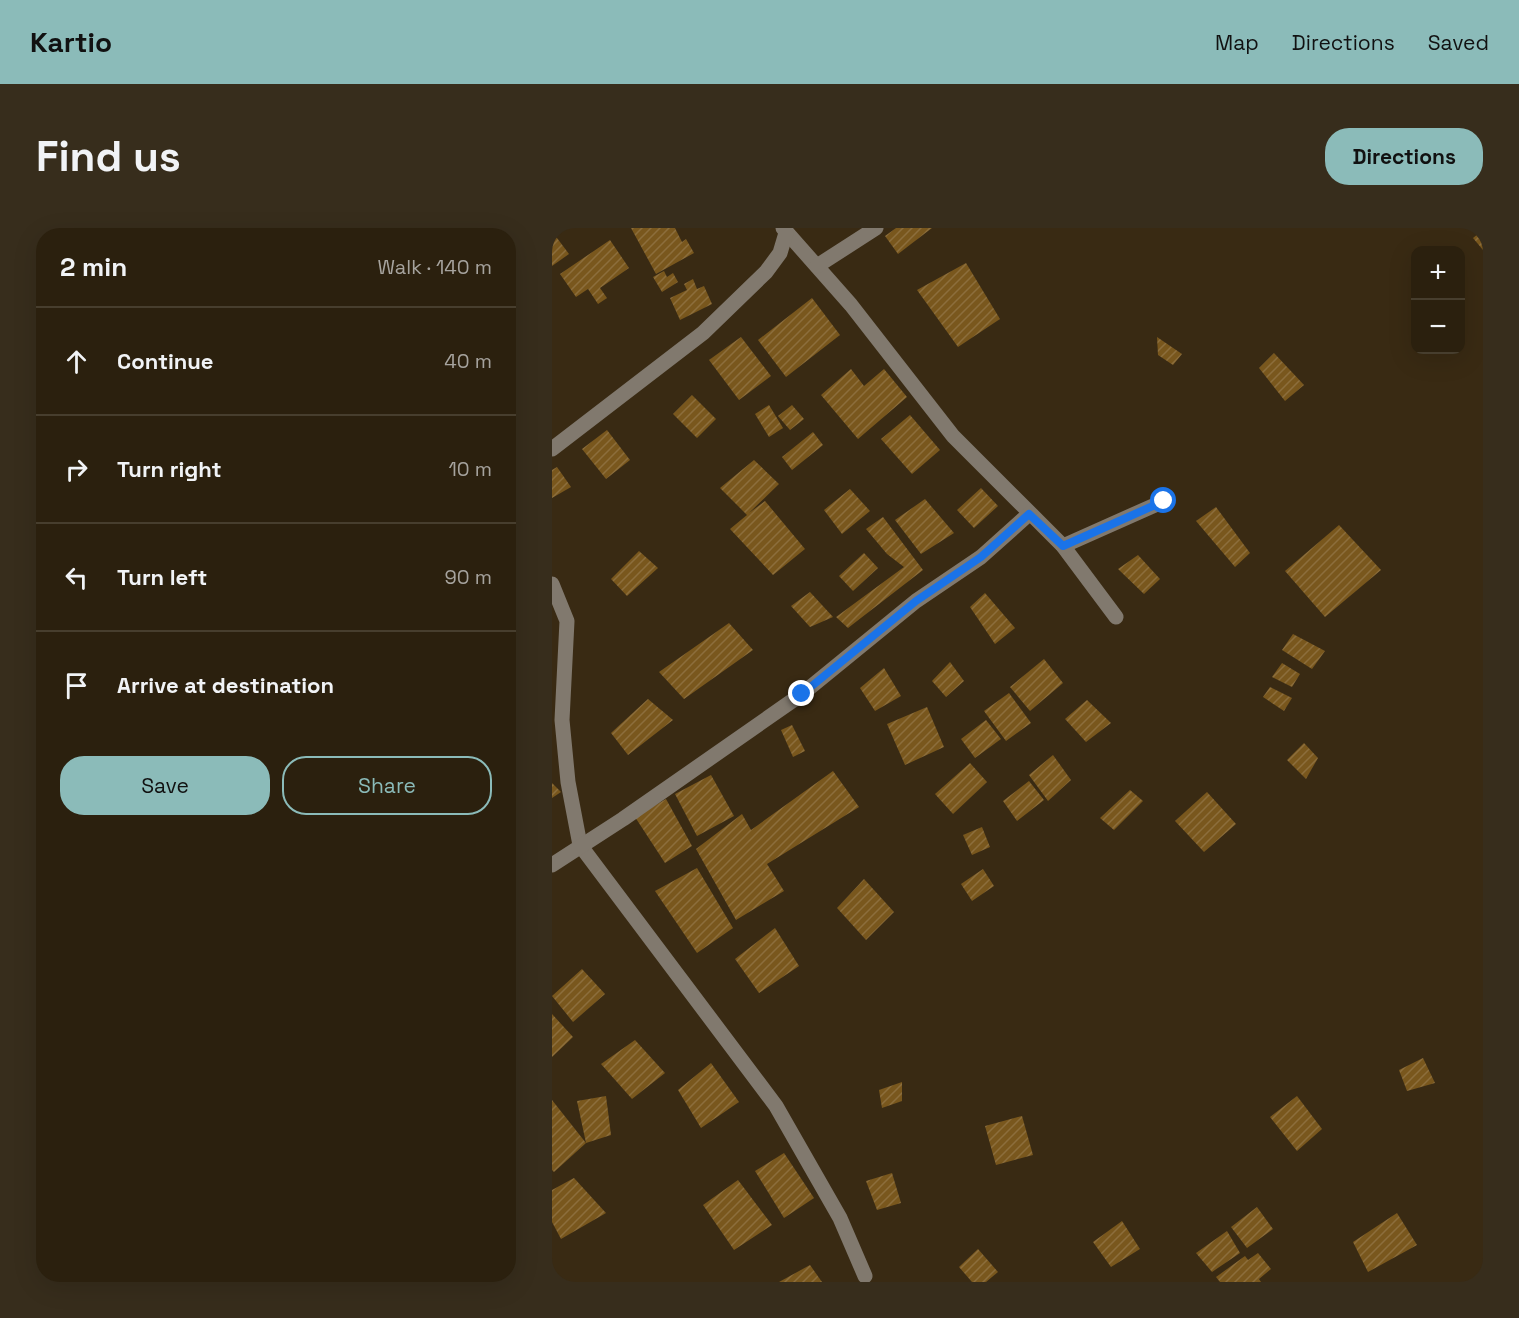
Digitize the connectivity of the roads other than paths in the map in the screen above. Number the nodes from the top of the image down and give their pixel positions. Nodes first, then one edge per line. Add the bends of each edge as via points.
1 (876, 228) edge
2 (784, 230) edge
3 (817, 266) junction
4 (552, 449) edge
5 (1164, 501) dead end
6 (1029, 514) junction
7 (1063, 546) junction
8 (552, 584) edge
9 (1116, 617) dead end
10 (580, 845) junction
11 (552, 865) edge
12 (865, 1276) dead end

1 - 3 street
2 - 3 street
2 - 4 street via 780,254 766,272 703,333
3 - 6 street via 953,436
5 - 7 street
6 - 7 street
6 - 10 street via 981,557 907,608 802,694
7 - 9 street
8 - 10 street via 567,621 562,720
10 - 11 street
10 - 12 street via 776,1106 840,1218

